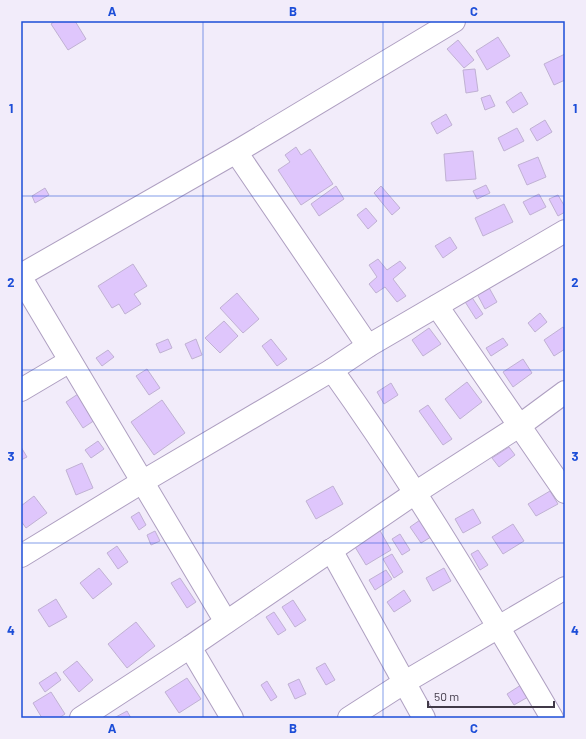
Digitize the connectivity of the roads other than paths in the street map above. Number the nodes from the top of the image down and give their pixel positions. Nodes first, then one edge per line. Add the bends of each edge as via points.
1 (454, 21) edge
2 (236, 152) junction
3 (565, 231) edge
4 (21, 276) edge
5 (437, 306) junction
6 (368, 346) junction
7 (70, 361) junction
8 (332, 370) junction
9 (21, 390) edge
10 (565, 392) edge
11 (519, 426) junction
12 (142, 482) junction
13 (565, 492) edge
14 (415, 493) junction
15 (331, 550) junction
16 (21, 556) edge
17 (565, 588) edge
18 (226, 622) junction
19 (498, 626) junction
20 (190, 647) junction
21 (405, 682) junction
22 (81, 718) edge
23 (232, 718) edge
24 (349, 718) edge
25 (424, 718) edge
26 (552, 718) edge

1 - 2 street
2 - 4 street
2 - 6 street
3 - 5 street
4 - 7 street
5 - 6 street
5 - 11 street
6 - 8 street
7 - 9 street
7 - 12 street
8 - 12 street
8 - 14 street
10 - 11 street
11 - 13 street
11 - 14 street
12 - 16 street
12 - 18 street
14 - 15 street
14 - 19 street
15 - 18 street
15 - 21 street
17 - 19 street
18 - 20 street
19 - 21 street
19 - 26 street
20 - 22 street
20 - 23 street
21 - 24 street
21 - 25 street

